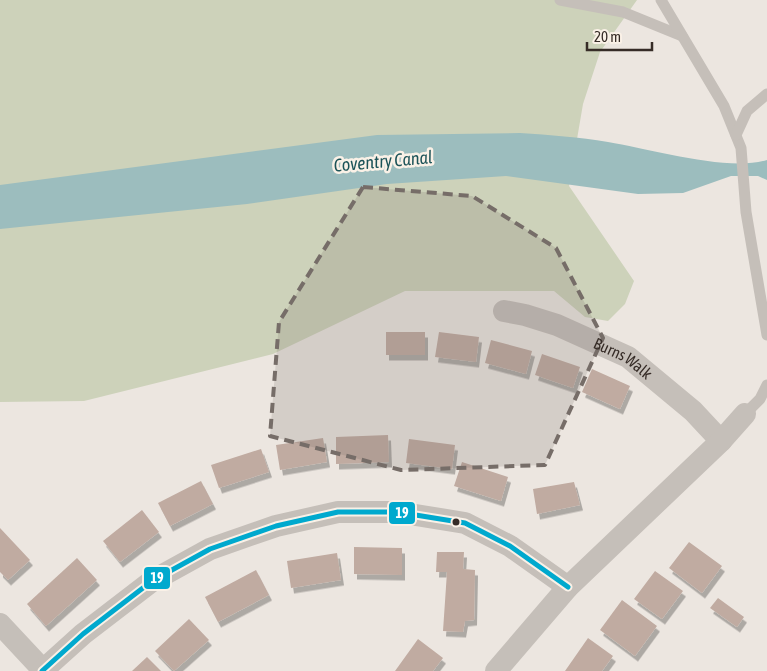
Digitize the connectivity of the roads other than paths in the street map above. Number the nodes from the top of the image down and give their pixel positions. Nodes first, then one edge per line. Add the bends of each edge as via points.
1 (560, 0) edge
2 (661, 0) edge
3 (682, 36) junction
4 (767, 94) edge
5 (736, 135) junction
6 (504, 311) dead end
7 (767, 335) edge
8 (767, 385) edge
9 (745, 414) joint
10 (721, 441) junction
11 (568, 587) junction
12 (0, 624) edge
13 (43, 670) edge
14 (496, 671) edge

1 - 3 lane via 623,12
2 - 3 lane
3 - 5 lane via 724,106
4 - 5 lane via 747,111
5 - 7 lane via 741,148 744,188
6 - 10 street, Burns Walk via 557,325 628,357 693,411
8 - 9 lane via 760,399
9 - 10 street
10 - 11 street
11 - 13 street via 510,546 465,523 397,512 338,512 276,526 210,549 152,581 83,634
11 - 14 street
12 - 13 street

